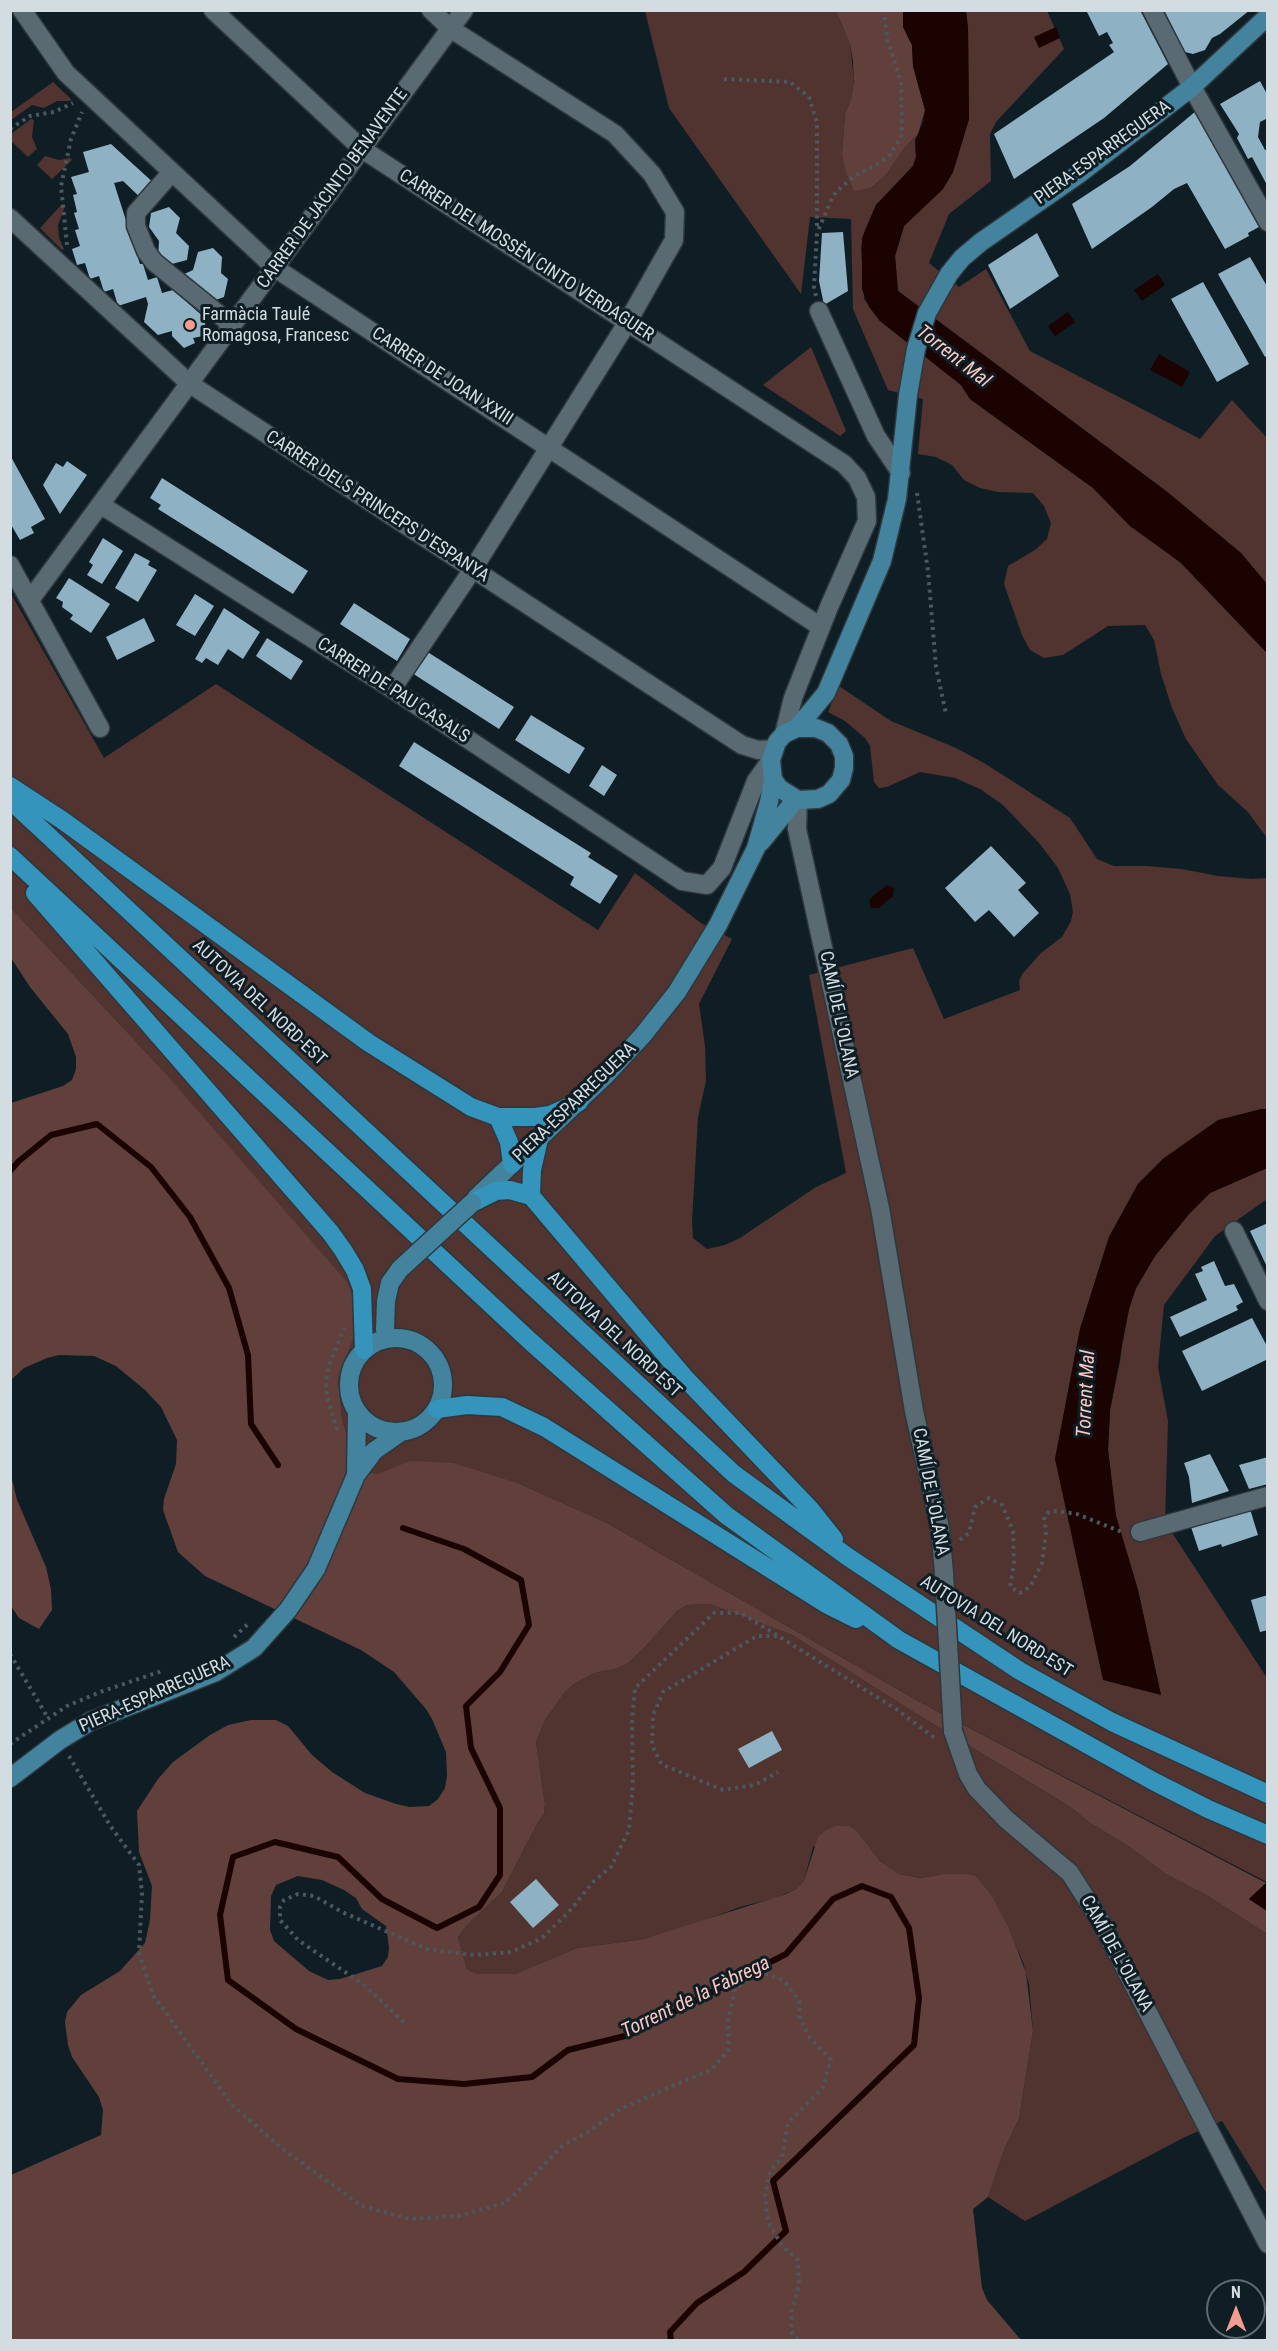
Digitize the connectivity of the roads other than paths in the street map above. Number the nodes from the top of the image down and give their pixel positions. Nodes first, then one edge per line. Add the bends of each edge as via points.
1 (22, 10) edge
2 (213, 10) edge
3 (431, 10) edge
4 (464, 10) edge
5 (1152, 10) edge
6 (1268, 16) edge
7 (1261, 28) edge
8 (451, 29) junction
9 (1192, 87) junction
10 (362, 149) junction
11 (172, 172) junction
12 (10, 218) edge
13 (1268, 222) edge
14 (275, 268) junction
15 (819, 311) road end
16 (627, 322) junction
17 (232, 326) junction
18 (190, 384) junction
19 (550, 447) junction
20 (901, 473) junction
21 (101, 505) junction
22 (10, 565) edge
23 (473, 569) junction
24 (30, 600) junction
25 (821, 627) junction
26 (392, 689) junction
27 (826, 693) junction
28 (100, 728) dead end
29 (790, 731) junction
30 (828, 733) junction
31 (772, 755) junction
32 (773, 779) junction
33 (10, 786) edge
34 (10, 800) edge
35 (797, 800) junction
36 (756, 849) junction
37 (10, 856) edge
38 (10, 864) edge
39 (579, 1102) junction
40 (498, 1117) junction
41 (538, 1139) junction
42 (512, 1164) junction
43 (531, 1196) junction
44 (472, 1203) junction
45 (1233, 1231) dead end
46 (1268, 1301) edge
47 (387, 1338) junction
48 (364, 1350) junction
49 (437, 1409) junction
50 (357, 1411) junction
51 (401, 1432) junction
52 (356, 1475) junction
53 (1268, 1497) edge
54 (1140, 1532) road end
55 (848, 1557) junction
56 (899, 1640) junction
57 (10, 1778) edge
58 (1268, 1794) edge
59 (1268, 1834) edge
60 (1268, 2244) edge

1 - 11 street, CARRER DE JOAN XXIII via 66,73
2 - 10 street, CARRER DEL MOSSÈN CINTO VERDAGUER
3 - 8 street
4 - 8 street, CARRER DE JACINTO BENAVENTE
5 - 9 street
6 - 7 main road, PIERA-ESPARREGUERA
7 - 9 main road, PIERA-ESPARREGUERA
8 - 10 street, CARRER DE JACINTO BENAVENTE
8 - 16 street via 615,134 652,174 675,212 674,240
9 - 13 street
9 - 20 main road, PIERA-ESPARREGUERA via 1079,174 981,242 949,274 921,329 908,395
10 - 14 street, CARRER DE JACINTO BENAVENTE
10 - 16 street, CARRER DEL MOSSÈN CINTO VERDAGUER
11 - 14 street, CARRER DE JOAN XXIII
11 - 17 street via 136,213 139,235 154,262
12 - 18 street, CARRER DELS PRINCEPS D'ESPANYA
14 - 17 street, CARRER DE JACINTO BENAVENTE
14 - 19 street, CARRER DE JOAN XXIII
15 - 20 street via 876,436
16 - 19 street
16 - 25 street, CARRER DEL MOSSÈN CINTO VERDAGUER via 844,464 857,478 866,497 867,521
17 - 18 street, CARRER DE JACINTO BENAVENTE
18 - 21 street, CARRER DE JACINTO BENAVENTE
18 - 23 street, CARRER DELS PRINCEPS D'ESPANYA
19 - 23 street
19 - 25 street, CARRER DE JOAN XXIII
20 - 27 main road, PIERA-ESPARREGUERA via 882,561
21 - 24 street, CARRER DE JACINTO BENAVENTE
21 - 26 street, CARRER DE PAU CASALS
22 - 24 street
23 - 26 street
23 - 31 street, CARRER DELS PRINCEPS D'ESPANYA via 742,746
24 - 28 street
25 - 29 street via 793,698
26 - 31 street, CARRER DE PAU CASALS via 682,881 707,885 722,868 756,781
27 - 29 main road
27 - 30 main road
29 - 30 main road via 816,728
29 - 31 main road
30 - 35 main road via 844,756 841,780 818,800
31 - 32 main road, PIERA-ESPARREGUERA
32 - 35 main road
32 - 36 main road, PIERA-ESPARREGUERA
33 - 40 highway via 369,1043 471,1107
34 - 55 highway, AUTOVIA DEL NORD-EST via 685,1430 734,1474
35 - 36 main road, PIERA-ESPARREGUERA
35 - 60 street, CAMÍ DE L'OLANA, bridge via 797,829 880,1208 914,1411 937,1514 953,1731 961,1757 977,1789 1070,1874 1101,1922
36 - 39 main road, PIERA-ESPARREGUERA via 718,926 677,992 643,1035
37 - 56 highway via 530,1341 726,1515
38 - 48 highway via 344,1250 362,1289
39 - 40 highway via 535,1118
39 - 41 main road, PIERA-ESPARREGUERA
40 - 42 highway via 509,1142
41 - 42 main road, PIERA-ESPARREGUERA
41 - 43 highway
42 - 44 main road, PIERA-ESPARREGUERA
43 - 44 highway via 503,1190
43 - 55 highway via 686,1379 812,1510
44 - 47 main road, PIERA-ESPARREGUERA, bridge via 400,1269 390,1283 386,1301
45 - 46 street
47 - 48 main road
47 - 49 main road via 417,1343 439,1364 443,1395
48 - 50 main road, PIERA-ESPARREGUERA via 350,1373 349,1387
49 - 51 main road, PIERA-ESPARREGUERA via 426,1422
49 - 56 highway via 467,1405 502,1407 544,1427 826,1605
50 - 51 main road via 369,1424
50 - 52 main road, PIERA-ESPARREGUERA
51 - 52 main road, PIERA-ESPARREGUERA via 374,1451
52 - 57 main road, PIERA-ESPARREGUERA via 316,1569 288,1610 254,1648 216,1672 91,1721
53 - 54 street
55 - 58 highway, AUTOVIA DEL NORD-EST via 1020,1671 1112,1722
56 - 59 highway via 1154,1781

